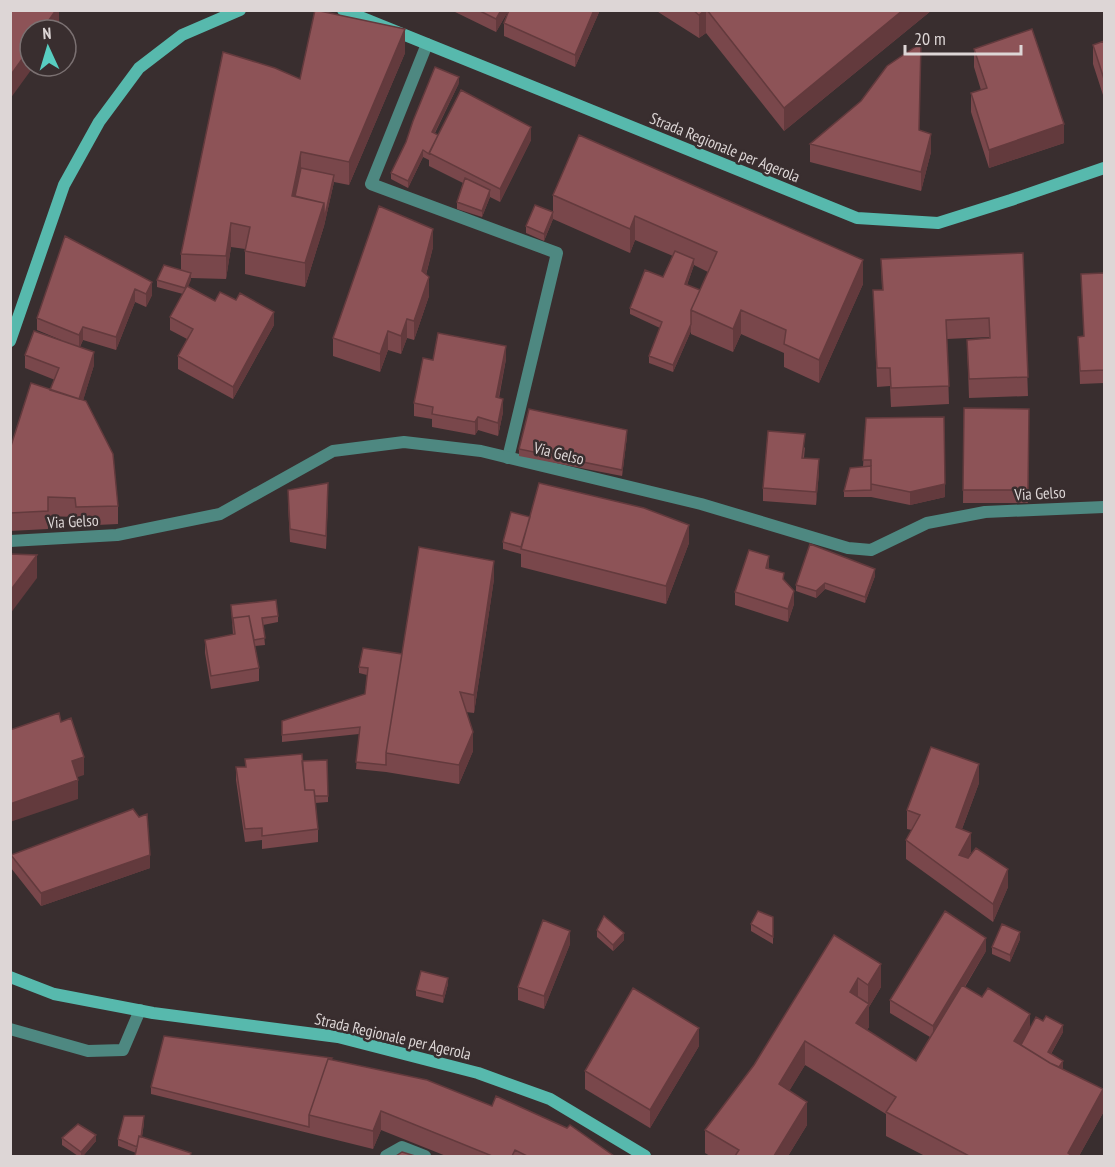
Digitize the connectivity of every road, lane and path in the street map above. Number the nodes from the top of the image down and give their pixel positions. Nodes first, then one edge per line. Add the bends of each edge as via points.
1 (240, 10) edge
2 (343, 10) edge
3 (427, 44) junction
4 (1104, 168) edge
5 (10, 341) edge
6 (508, 458) junction
7 (1104, 507) edge
8 (10, 541) edge
9 (10, 977) edge
10 (140, 1010) junction
11 (10, 1029) edge
12 (386, 1156) edge
13 (425, 1156) edge
14 (645, 1156) edge

1 - 5 main road via 182,35 138,68 99,122 64,185
2 - 3 main road, Strada Regionale per Agerola
3 - 4 main road, Strada Regionale per Agerola via 858,218 938,223
3 - 6 street via 371,184 557,254
6 - 7 street, Via Gelso via 702,504 848,548 871,550 927,523 985,512
6 - 8 street, Via Gelso via 404,442 333,451 220,514 117,535
9 - 10 main road, Strada Regionale per Agerola via 54,994
10 - 11 street via 123,1050 88,1051
10 - 14 main road, Strada Regionale per Agerola via 338,1037 478,1073 550,1099
12 - 13 street via 402,1147

